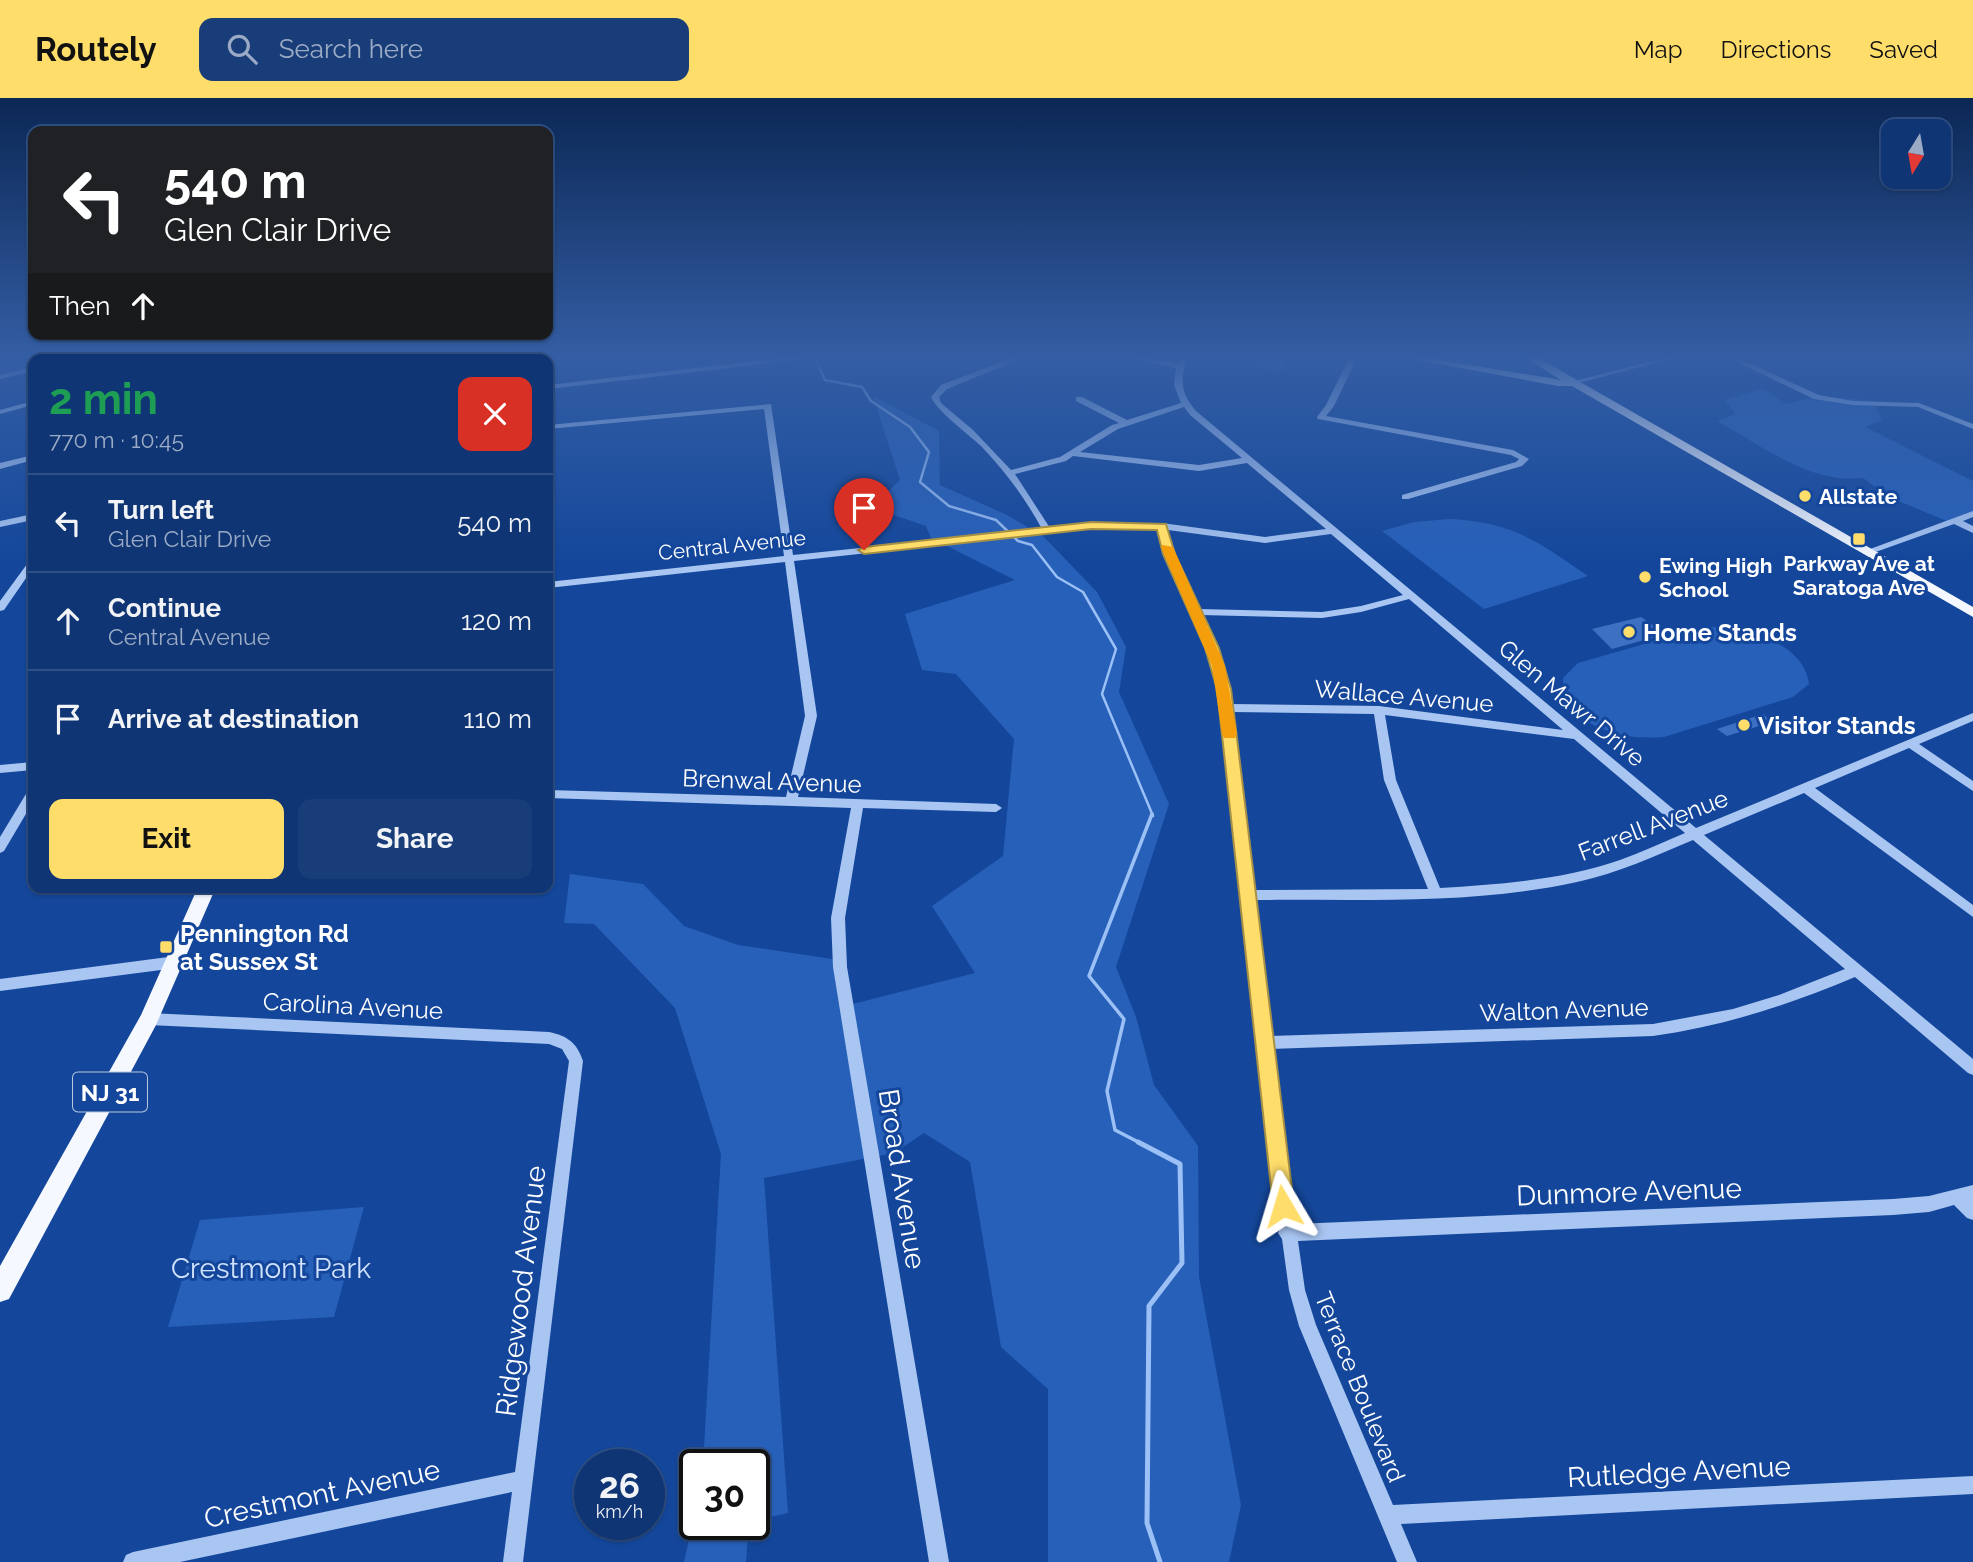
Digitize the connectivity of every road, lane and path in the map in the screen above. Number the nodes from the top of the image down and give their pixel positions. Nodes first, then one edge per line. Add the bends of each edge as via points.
1 (576, 424) edge
2 (771, 424) edge
3 (963, 424) edge
4 (1122, 424) edge
5 (1208, 424) edge
6 (1360, 424) edge
7 (1647, 424) edge
8 (553, 427) edge
9 (1074, 454) junction
10 (28, 459) edge
11 (1248, 460) junction
12 (0, 466) edge
13 (1010, 473) junction
14 (1405, 497) dead end
15 (1973, 514) edge
16 (28, 518) edge
17 (1956, 521) junction
18 (0, 524) edge
19 (1162, 526) junction
20 (1047, 530) junction
21 (1973, 530) edge
22 (1334, 531) junction
23 (1867, 552) junction
24 (789, 559) junction
25 (28, 569) edge
26 (553, 584) edge
27 (1410, 596) junction
28 (0, 608) edge
29 (1194, 612) junction
30 (1973, 613) edge
31 (1227, 708) junction
32 (1378, 710) junction
33 (1973, 717) edge
34 (1577, 736) junction
35 (1909, 743) junction
36 (28, 766) edge
37 (0, 769) edge
38 (1805, 786) junction
39 (1973, 787) edge
40 (553, 794) edge
41 (28, 800) edge
42 (790, 802) junction
43 (858, 805) junction
44 (996, 808) dead end
45 (1694, 834) junction
46 (0, 848) edge
47 (1435, 891) junction
48 (205, 893) edge
49 (1247, 895) junction
50 (1973, 912) edge
51 (176, 962) junction
52 (1857, 970) junction
53 (0, 985) edge
54 (149, 1019) junction
55 (554, 1039) joint
56 (1262, 1044) junction
57 (1973, 1068) edge
58 (1965, 1196) edge
59 (1973, 1212) edge
60 (1286, 1233) junction
61 (0, 1290) edge
62 (523, 1480) junction
63 (1973, 1485) edge
64 (1387, 1515) junction
65 (133, 1562) edge
66 (513, 1562) edge
67 (939, 1562) edge
68 (1407, 1562) edge

1 - 8 street
2 - 24 street
3 - 13 street
4 - 9 street
5 - 11 street, Glen Mawr Drive
6 - 14 street via 1525,459
7 - 23 main road
9 - 11 street via 1199,468
9 - 13 street
10 - 12 street
11 - 22 street, Glen Mawr Drive
13 - 20 street via 1031,498
15 - 17 street
16 - 18 street
17 - 21 street
17 - 23 street
19 - 20 street, Central Avenue
19 - 22 street, Central Avenue via 1265,540
19 - 29 street, Terrace Boulevard
20 - 24 street, Central Avenue
22 - 27 street, Glen Mawr Drive
23 - 30 main road
24 - 26 street, Central Avenue
24 - 42 street via 811,716
25 - 28 street
27 - 29 street via 1322,615
27 - 34 street, Glen Mawr Drive
29 - 31 street, Terrace Boulevard via 1219,666
31 - 32 street, Wallace Avenue
31 - 49 street, Terrace Boulevard
32 - 34 street, Wallace Avenue
32 - 47 street via 1390,780
33 - 35 street, Farrell Avenue
34 - 45 street, Glen Mawr Drive
35 - 38 street, Farrell Avenue
35 - 39 street
36 - 37 street
38 - 45 street, Farrell Avenue
38 - 50 street
40 - 42 street, Brenwal Avenue
41 - 46 street
42 - 43 street, Brenwal Avenue
43 - 44 street, Brenwal Avenue
43 - 67 street, Broad Avenue via 838,918 840,968
45 - 47 street, Farrell Avenue via 1623,864 1570,879 1490,890
45 - 52 street, Glen Mawr Drive
47 - 49 street, Farrell Avenue
48 - 51 main road, NJ 31
49 - 56 street, Terrace Boulevard
51 - 53 street
51 - 54 main road, NJ 31
52 - 56 street, Walton Avenue via 1768,1007 1689,1026
52 - 57 street, Glen Mawr Drive
54 - 55 street, Carolina Avenue
54 - 61 main road, NJ 31
55 - 62 street, Ridgewood Avenue via 568,1045 576,1061
56 - 60 street, Terrace Boulevard
58 - 59 street
58 - 60 street, Dunmore Avenue via 1893,1207
60 - 64 street, Terrace Boulevard via 1308,1326
62 - 65 street, Crestmont Avenue
62 - 66 street, Ridgewood Avenue
63 - 64 street, Rutledge Avenue
64 - 68 street, Terrace Boulevard

